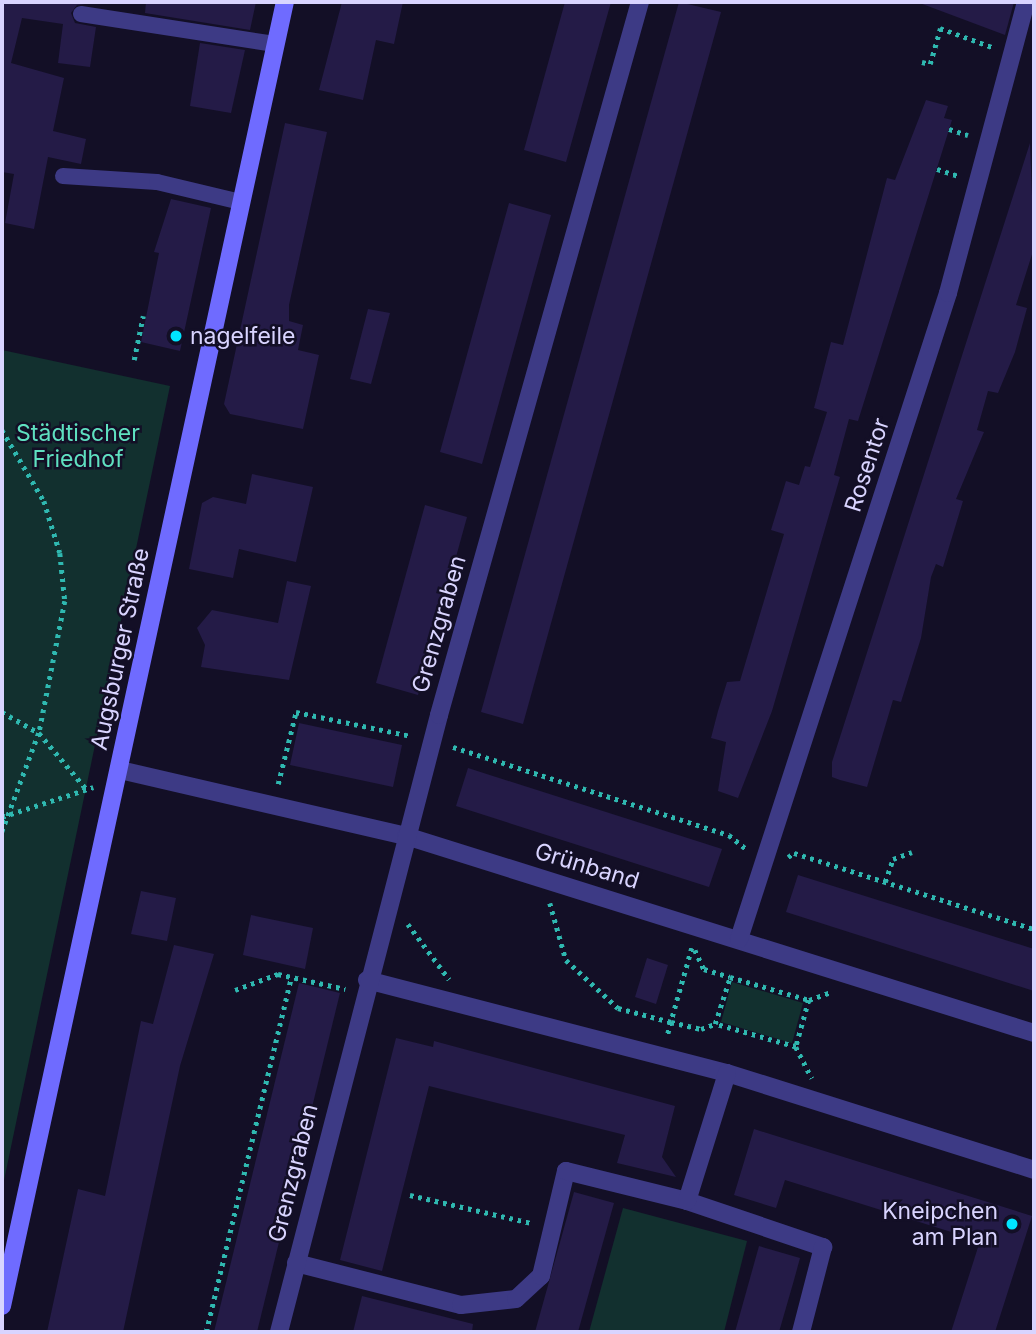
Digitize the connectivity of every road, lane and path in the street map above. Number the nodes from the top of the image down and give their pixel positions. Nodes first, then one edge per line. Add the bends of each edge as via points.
1 (285, 2) edge
2 (640, 2) edge
3 (1026, 2) edge
4 (81, 14) dead end
5 (275, 44) junction
6 (1011, 54) junction
7 (922, 62) dead end
8 (63, 176) dead end
9 (241, 202) junction
10 (142, 316) dead end
11 (134, 360) dead end
12 (2, 430) edge
13 (2, 712) edge
14 (39, 733) junction
15 (413, 736) dead end
16 (461, 750) dead end
17 (120, 770) junction
18 (274, 802) junction
19 (4, 817) edge
20 (2, 832) edge
21 (406, 836) junction
22 (912, 852) dead end
23 (766, 854) junction
24 (544, 878) junction
25 (885, 882) junction
26 (389, 898) junction
27 (698, 926) junction
28 (1034, 929) edge
29 (739, 939) junction
30 (693, 945) junction
31 (291, 977) junction
32 (730, 977) junction
33 (365, 986) junction
34 (235, 990) dead end
35 (469, 1006) junction
36 (671, 1022) junction
37 (715, 1024) junction
38 (1034, 1032) edge
39 (796, 1047) junction
40 (727, 1073) junction
41 (825, 1104) junction
42 (1034, 1170) edge
43 (410, 1195) dead end
44 (687, 1201) junction
45 (553, 1228) junction
46 (296, 1263) junction
47 (2, 1306) edge
48 (206, 1332) edge
49 (279, 1332) edge
50 (801, 1332) edge

1 - 5 street, Augsburger Straße
2 - 21 street, Grenzgraben
3 - 6 street, Rosentor
4 - 5 lane
5 - 9 street, Augsburger Straße
6 - 7 path via 940,28 930,64
6 - 23 street, Rosentor via 948,293
8 - 9 lane via 157,182
9 - 17 street, Augsburger Straße
10 - 11 path
12 - 14 path via 33,478 61,553 62,641
13 - 14 path
14 - 19 path
14 - 19 path via 88,791
15 - 18 path via 296,712
16 - 23 path via 729,835 737,846
17 - 18 street, Grünband
17 - 47 street, Augsburger Straße
18 - 21 street, Grünband
19 - 20 path
21 - 24 street, Grünband
21 - 26 street, Grenzgraben
22 - 25 path via 893,859
23 - 25 path via 785,859 794,853
23 - 29 street, Rosentor
24 - 27 street, Grünband
24 - 36 path via 566,960 618,1008
25 - 28 path
26 - 33 street, Grenzgraben
26 - 35 path
27 - 29 street, Grünband
27 - 30 path
29 - 38 street, Grünband
30 - 32 path via 704,969
30 - 36 path
31 - 33 path
31 - 34 path via 278,974
31 - 48 path
32 - 37 path
32 - 39 path via 809,1000
33 - 35 street
33 - 46 street, Grenzgraben
35 - 40 street
36 - 37 path
37 - 39 path
39 - 41 path
40 - 41 street
40 - 44 street
41 - 42 street
43 - 45 path
44 - 45 street, Grenzgraben via 566,1171
44 - 50 street via 823,1247
45 - 46 street, Grenzgraben via 541,1276 516,1299 461,1305
46 - 49 street, Grenzgraben

